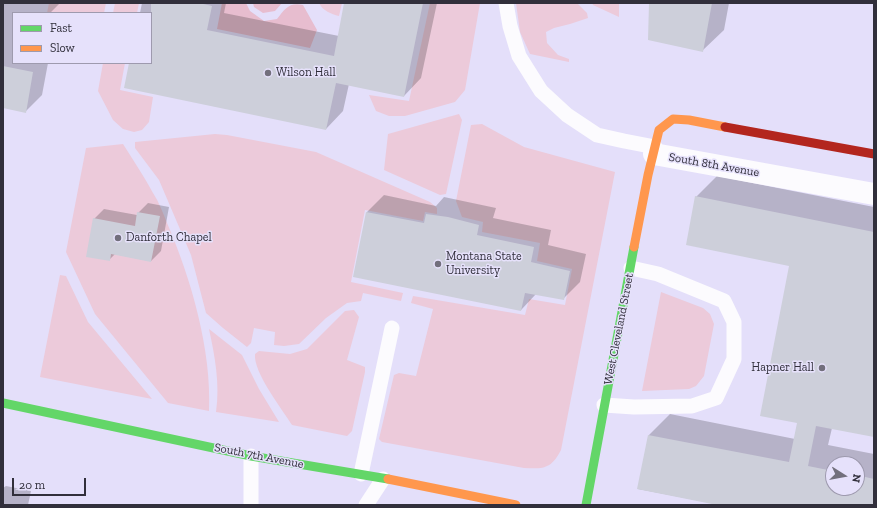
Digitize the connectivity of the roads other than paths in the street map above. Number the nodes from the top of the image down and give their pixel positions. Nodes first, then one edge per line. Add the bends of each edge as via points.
1 (506, 3) edge
2 (655, 150) junction
3 (874, 154) edge
4 (874, 194) edge
5 (631, 268) junction
6 (392, 328) dead end
7 (3, 403) edge
8 (604, 405) junction
9 (251, 456) junction
10 (361, 474) junction
11 (383, 479) junction
12 (251, 505) edge
13 (366, 505) edge
14 (516, 505) edge
15 (586, 505) edge

1 - 2 lane via 519,56 541,91 567,115 597,135
2 - 3 street, South 8th Avenue via 659,130 673,119
2 - 4 street, South 8th Avenue
2 - 5 street, West Cleveland Street
5 - 8 street, West Cleveland Street
5 - 8 lane via 658,274 724,301 734,322 734,359 716,398 692,406
6 - 10 lane
7 - 9 street, South 7th Avenue
8 - 15 street, West Cleveland Street
9 - 10 street, South 7th Avenue
9 - 12 lane
10 - 11 street, South 7th Avenue
11 - 13 lane
11 - 14 street, South 7th Avenue

